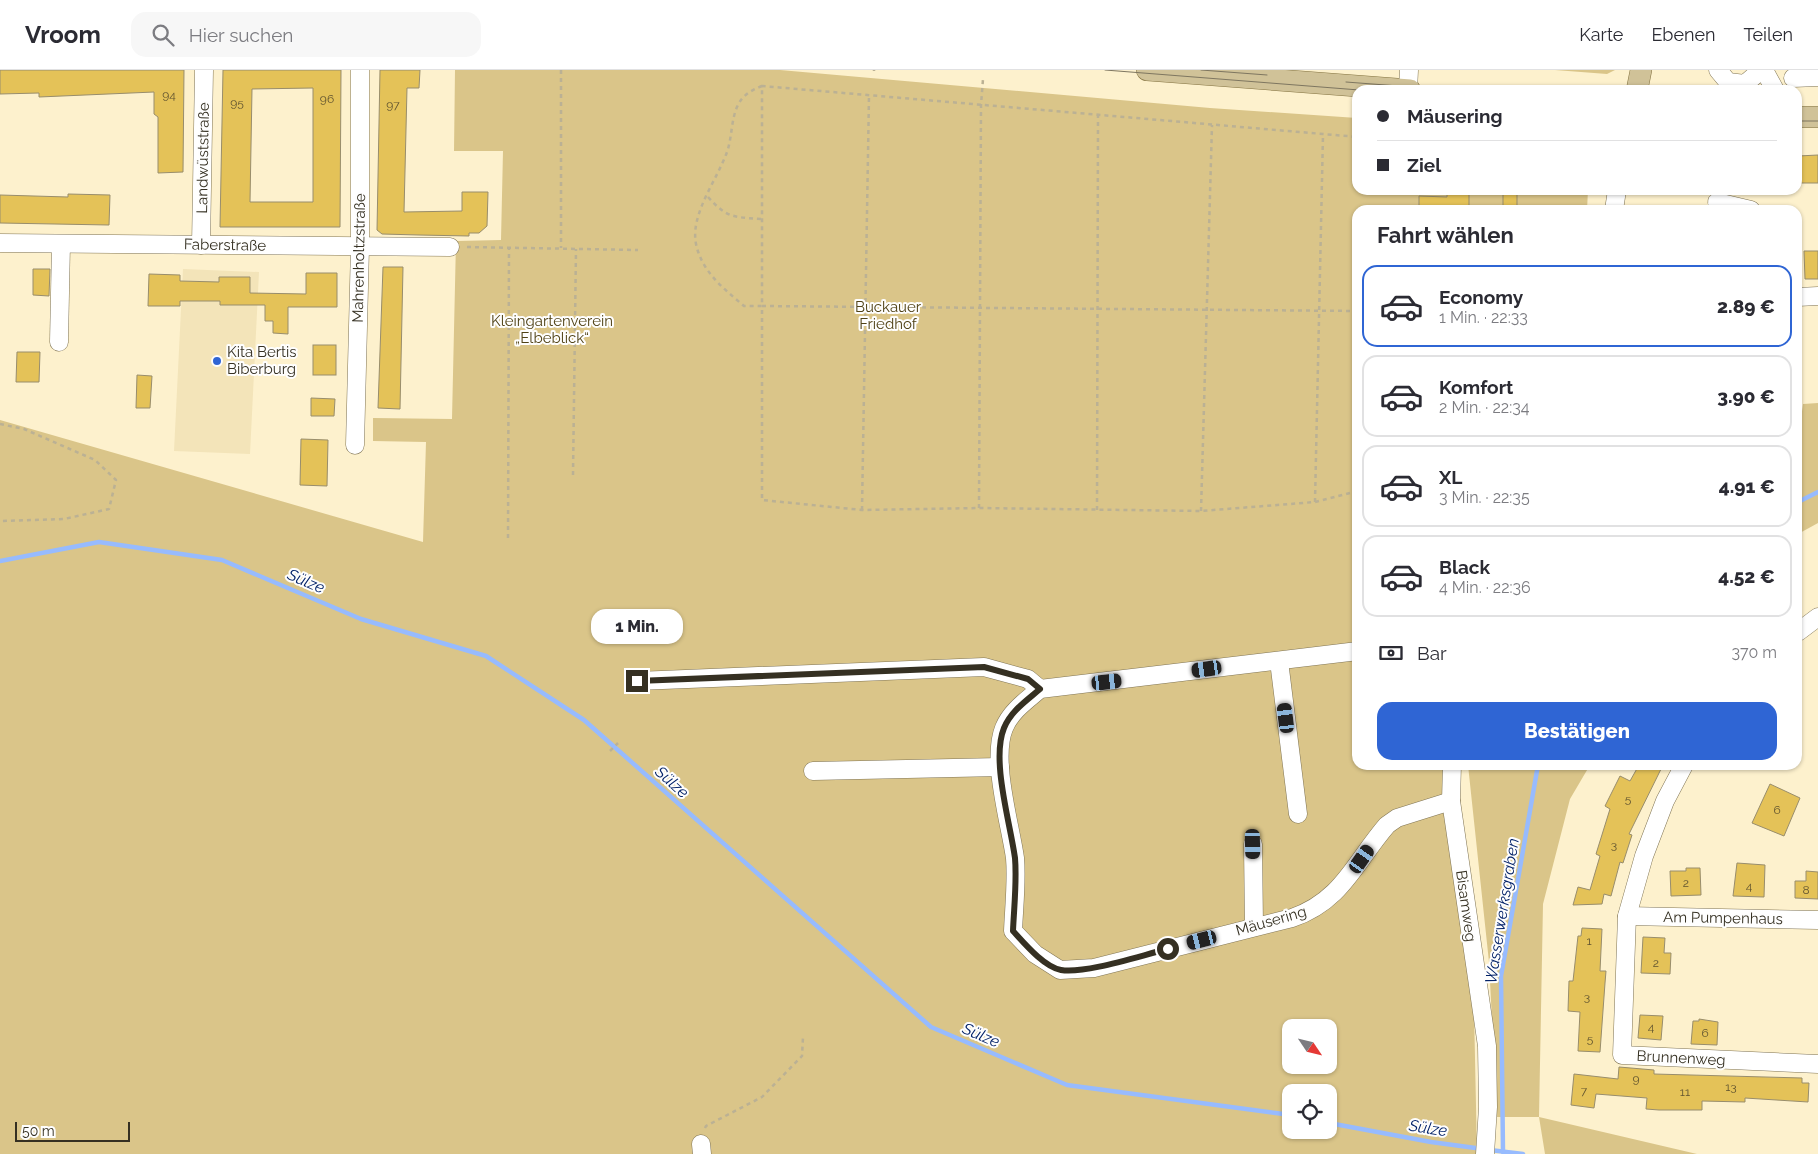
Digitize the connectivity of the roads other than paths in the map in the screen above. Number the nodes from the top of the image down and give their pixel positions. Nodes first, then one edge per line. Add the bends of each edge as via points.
1 (204, 70) edge
2 (360, 70) edge
3 (1147, 70) edge
4 (1409, 70) edge
5 (1641, 70) edge
6 (1718, 70) edge
7 (1762, 70) edge
8 (1223, 73) edge
9 (1818, 76) edge
10 (1793, 79) edge
11 (1354, 85) edge
12 (1409, 85) edge
13 (1638, 85) edge
14 (1772, 85) edge
15 (1802, 117) edge
16 (1818, 117) edge
17 (1717, 202) dead end
18 (1730, 205) edge
19 (0, 243) edge
20 (61, 244) junction
21 (202, 245) junction
22 (360, 247) junction
23 (450, 248) road end
24 (1818, 296) edge
25 (1802, 297) edge
26 (59, 342) dead end
27 (355, 445) dead end
28 (1818, 617) edge
29 (1802, 629) edge
30 (1352, 652) edge
31 (1279, 661) junction
32 (637, 681) dead end
33 (1040, 689) junction
34 (1000, 767) junction
35 (1452, 770) edge
36 (1682, 770) edge
37 (813, 771) dead end
38 (1451, 800) junction
39 (1298, 814) dead end
40 (1253, 844) dead end
41 (1627, 916) junction
42 (1818, 920) edge
43 (1254, 927) junction
44 (1818, 1064) edge
45 (1486, 1145) edge

1 - 21 street, Landwüststraße
2 - 22 street, Mahrenholtzstraße
3 - 8 main road
4 - 12 street
5 - 13 main road
6 - 7 street via 1728,82 1745,84
7 - 14 street
8 - 11 main road
9 - 10 street
15 - 16 main road
17 - 18 street
19 - 20 street, Faberstraße
20 - 21 street, Faberstraße
20 - 26 street
21 - 22 street, Faberstraße
22 - 23 street, Faberstraße
22 - 27 street, Mahrenholtzstraße
24 - 25 street
28 - 29 street
30 - 31 street
31 - 33 street
31 - 39 street
32 - 33 street via 984,667 1028,679
33 - 34 street, Mäusering via 1008,718 999,745
34 - 37 street
34 - 43 street, Mäusering via 1015,860 1013,931 1035,954 1060,970 1094,968
35 - 38 street, Bisamweg
36 - 41 street via 1644,856
38 - 43 street, Mäusering via 1396,818 1387,825 1342,887 1317,908
38 - 45 street, Bisamweg via 1487,1046
40 - 43 street
41 - 42 street, Am Pumpenhaus
41 - 44 street, Brunnenweg via 1622,1055

